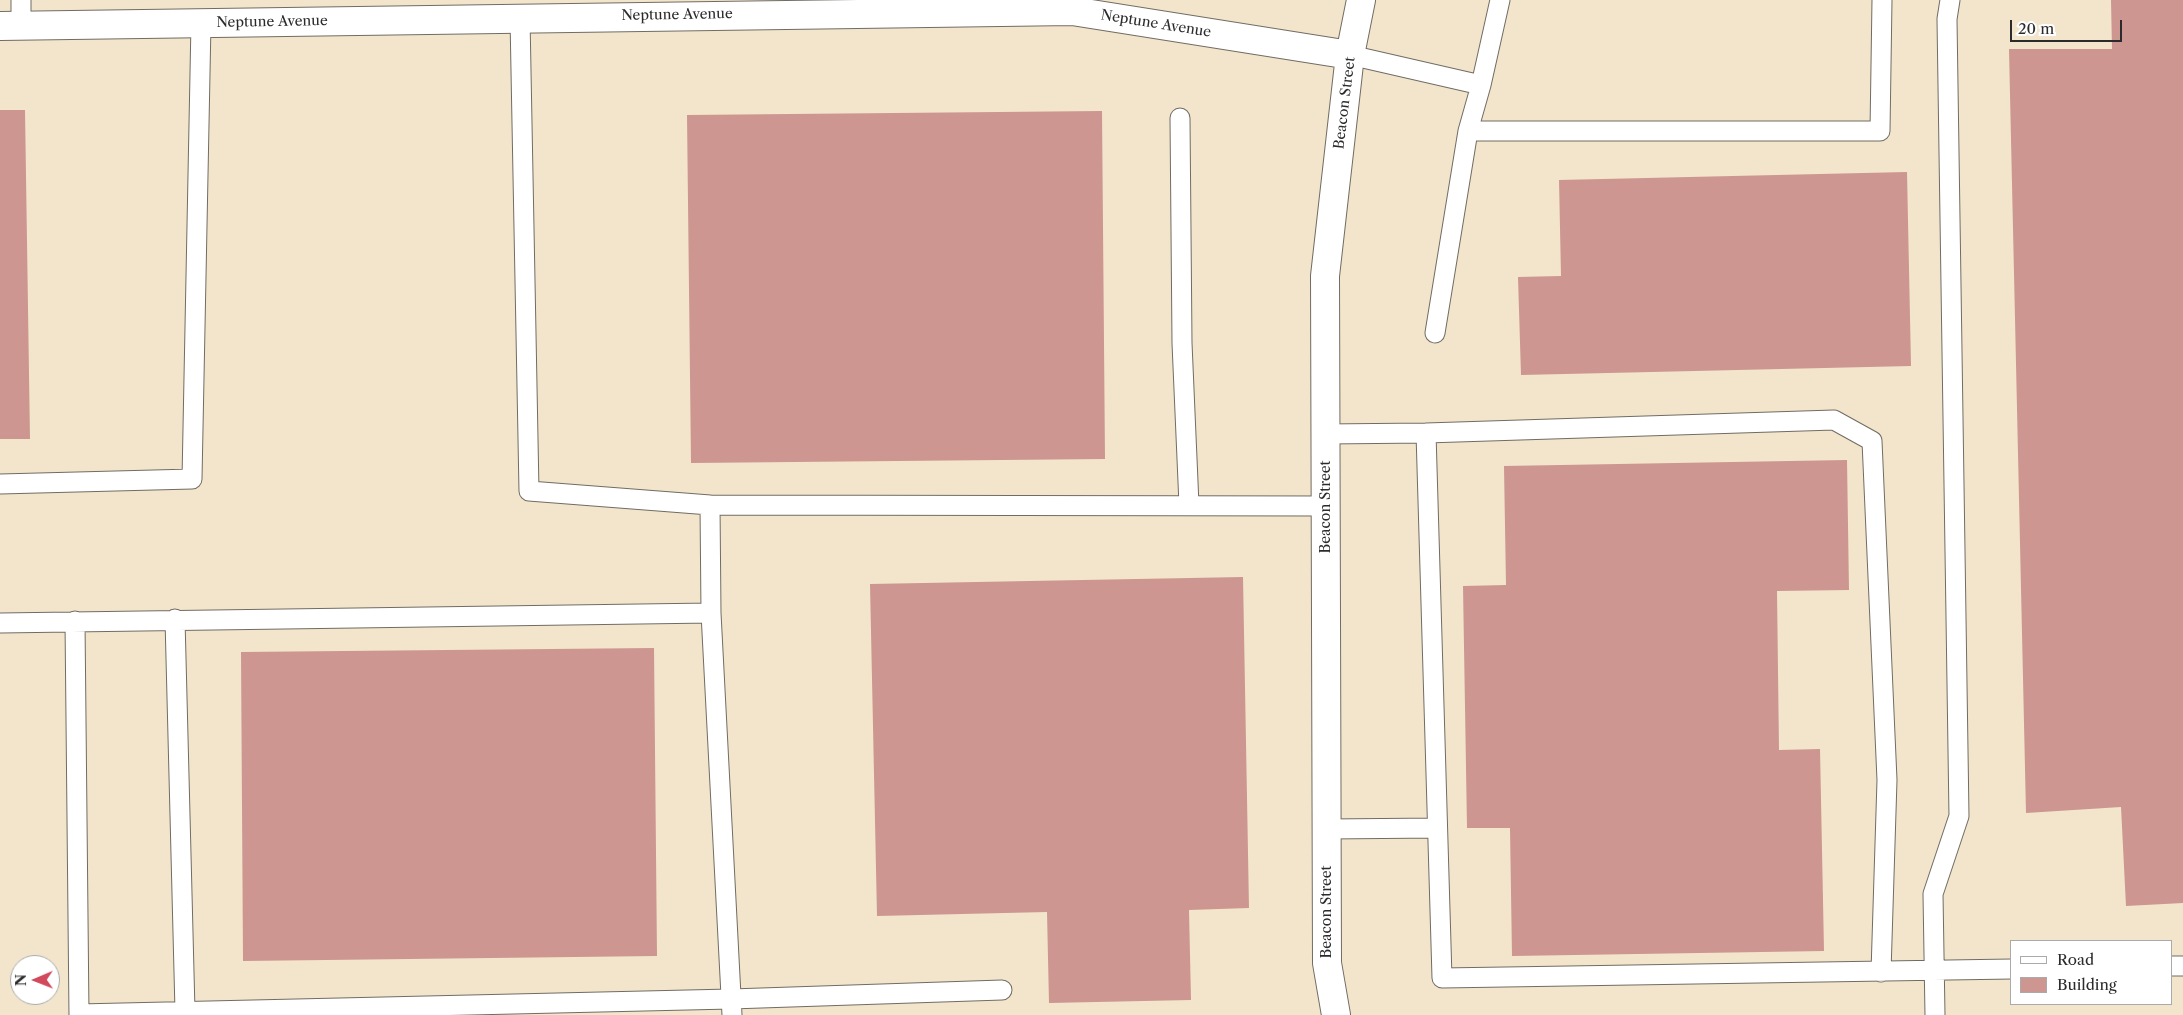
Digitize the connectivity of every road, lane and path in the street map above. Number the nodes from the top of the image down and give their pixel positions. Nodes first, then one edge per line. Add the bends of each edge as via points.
1 (1361, 0) edge
2 (1500, 0) edge
3 (1882, 0) edge
4 (1950, 0) edge
5 (794, 7) edge
6 (14, 17) edge
7 (520, 18) junction
8 (201, 23) junction
9 (1350, 55) junction
10 (1481, 85) junction
11 (1180, 118) dead end
12 (1468, 131) junction
13 (1435, 333) dead end
14 (1426, 433) junction
15 (1326, 434) junction
16 (0, 484) edge
17 (710, 505) junction
18 (1189, 505) junction
19 (1326, 506) junction
20 (711, 613) junction
21 (175, 619) junction
22 (75, 621) junction
23 (0, 623) edge
24 (1437, 828) junction
25 (1327, 829) junction
26 (2010, 969) edge
27 (1934, 971) junction
28 (1881, 972) junction
29 (1002, 990) dead end
30 (731, 1007) edge
31 (185, 1011) junction
32 (79, 1014) edge
33 (1336, 1015) edge
34 (1935, 1015) edge

1 - 9 street, Beacon Street
2 - 10 lane
3 - 12 lane via 1880,130
4 - 27 lane via 1947,19 1959,816 1933,894
5 - 7 street, Neptune Avenue
5 - 9 street, Neptune Avenue via 1072,11
6 - 8 street, Neptune Avenue
7 - 8 street, Neptune Avenue
7 - 17 lane via 529,491
8 - 16 lane via 192,479
9 - 10 lane
9 - 15 street, Beacon Street via 1325,276
10 - 12 lane
11 - 18 lane via 1182,344
12 - 13 lane
14 - 15 lane
14 - 24 lane
14 - 28 lane via 1834,420 1872,441 1887,780
15 - 19 street, Beacon Street
17 - 18 lane
17 - 20 lane
18 - 19 lane
19 - 25 street, Beacon Street
20 - 21 lane
20 - 30 lane
21 - 22 lane
21 - 31 lane
22 - 23 lane
22 - 32 lane
24 - 25 lane
24 - 28 lane via 1442,978
25 - 33 street, Beacon Street via 1327,962
26 - 27 lane
27 - 28 lane
27 - 34 lane
29 - 30 lane
30 - 31 lane
31 - 32 lane

